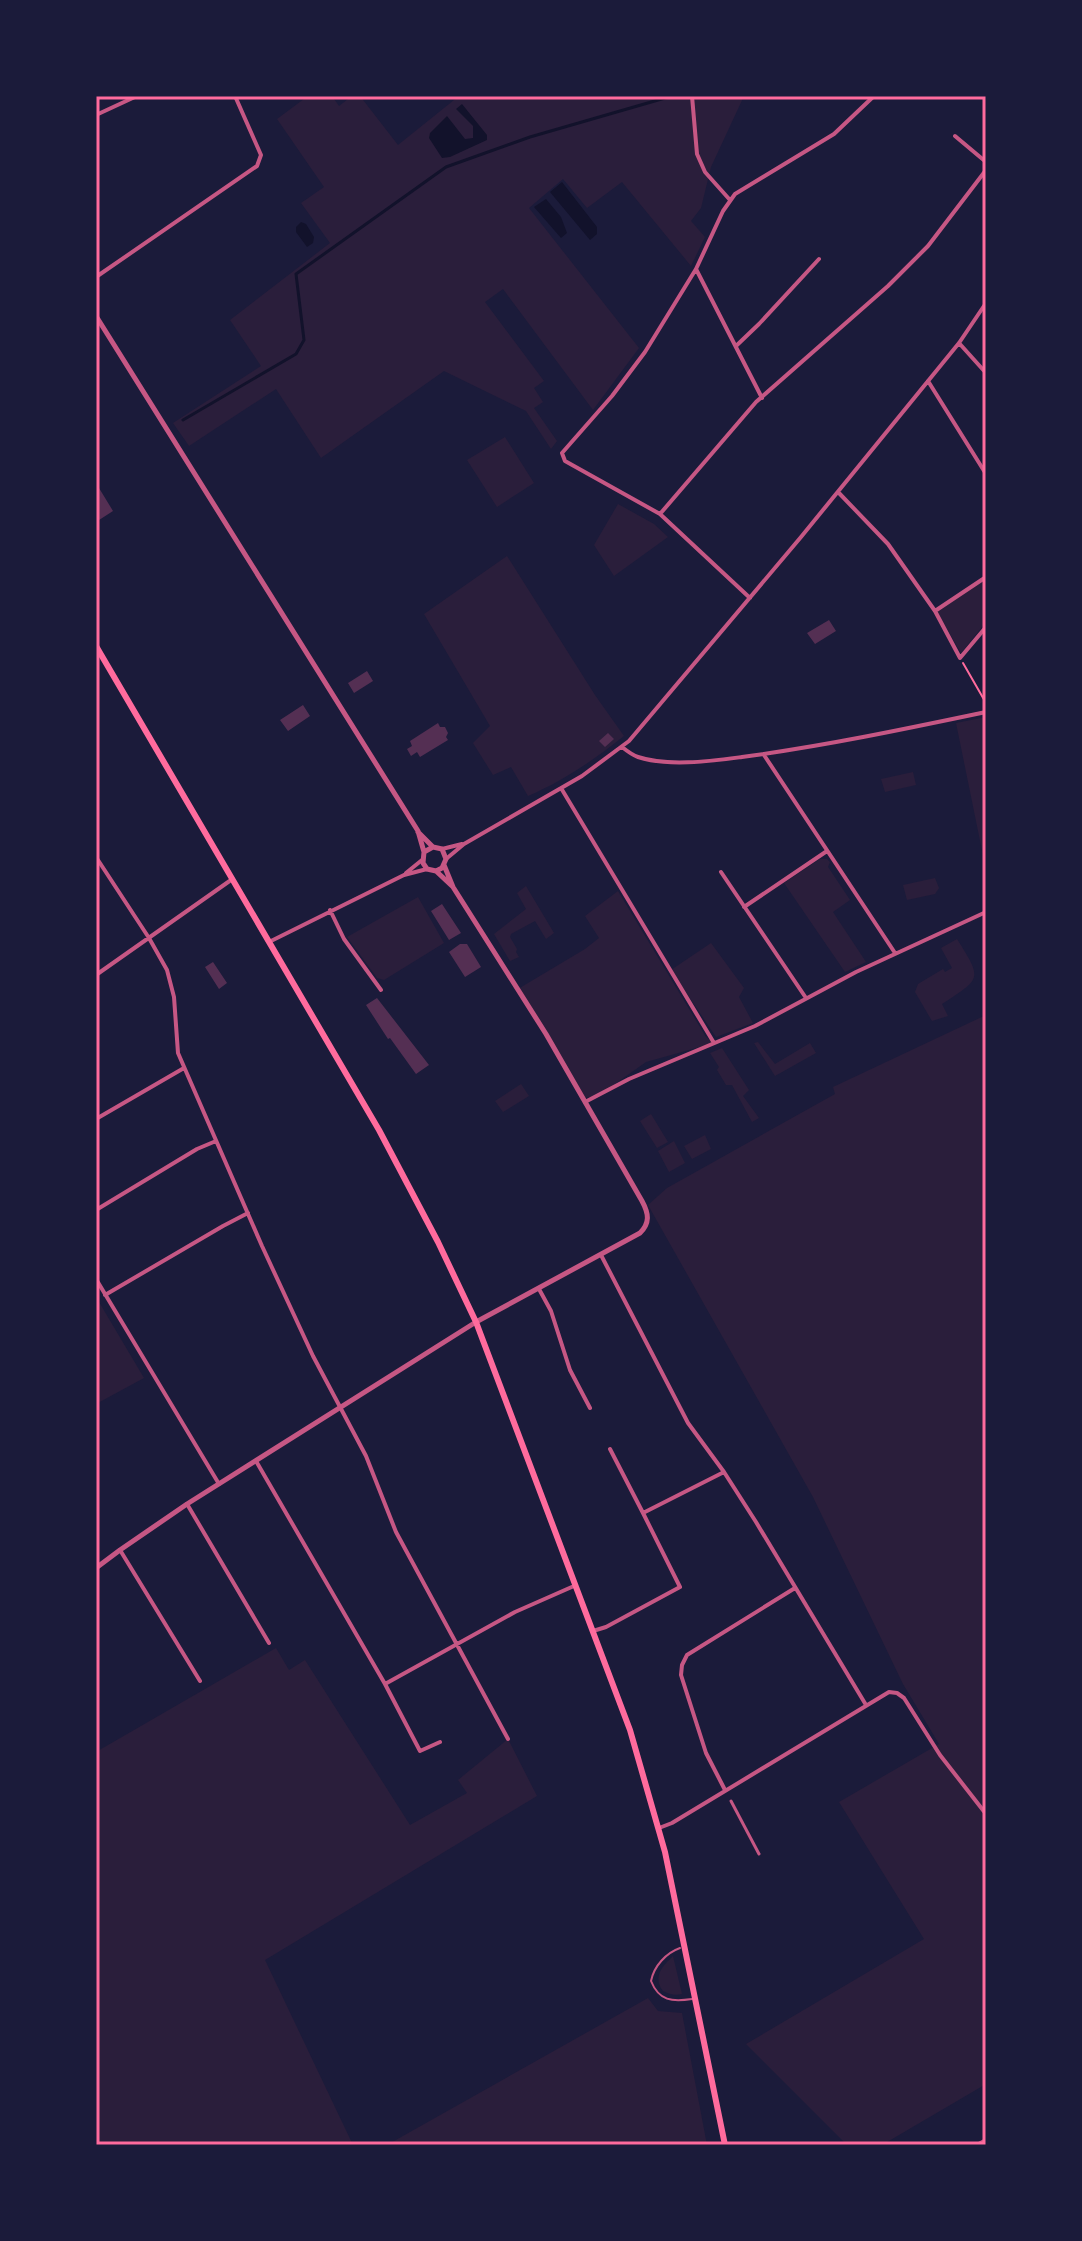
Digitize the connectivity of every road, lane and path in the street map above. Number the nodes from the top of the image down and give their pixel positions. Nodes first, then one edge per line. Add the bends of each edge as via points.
1 (137, 96) edge
2 (235, 96) edge
3 (692, 96) edge
4 (874, 96) edge
5 (96, 115) edge
6 (955, 136) dead end
7 (986, 162) edge
8 (986, 170) edge
9 (730, 200) junction
10 (819, 259) dead end
11 (696, 269) junction
12 (96, 277) edge
13 (986, 303) edge
14 (96, 316) edge
15 (959, 343) junction
16 (736, 346) junction
17 (986, 373) edge
18 (928, 380) junction
19 (762, 398) junction
20 (986, 474) edge
21 (838, 492) junction
22 (660, 514) junction
23 (986, 577) edge
24 (750, 598) junction
25 (935, 611) junction
26 (986, 627) edge
27 (96, 646) edge
28 (960, 658) junction
29 (986, 703) edge
30 (986, 712) edge
31 (622, 747) junction
32 (763, 754) junction
33 (561, 788) junction
34 (418, 831) junction
35 (464, 844) junction
36 (433, 847) junction
37 (442, 849) junction
38 (827, 851) junction
39 (424, 852) junction
40 (96, 857) edge
41 (422, 860) junction
42 (445, 862) junction
43 (427, 869) junction
44 (436, 871) junction
45 (721, 872) dead end
46 (404, 875) junction
47 (232, 879) junction
48 (453, 887) junction
49 (744, 907) junction
50 (330, 910) junction
51 (986, 912) edge
52 (149, 938) junction
53 (269, 942) junction
54 (895, 953) junction
55 (96, 975) edge
56 (381, 990) dead end
57 (806, 998) junction
58 (714, 1043) junction
59 (184, 1068) junction
60 (585, 1102) junction
61 (96, 1119) edge
62 (216, 1141) junction
63 (96, 1210) edge
64 (248, 1213) junction
65 (601, 1255) junction
66 (96, 1279) edge
67 (539, 1289) junction
68 (105, 1295) junction
69 (476, 1322) junction
70 (341, 1408) junction
71 (590, 1408) dead end
72 (610, 1449) dead end
73 (256, 1461) junction
74 (724, 1472) junction
75 (219, 1484) junction
76 (187, 1504) junction
77 (643, 1513) junction
78 (120, 1550) junction
79 (96, 1568) edge
80 (575, 1586) junction
81 (795, 1588) junction
82 (593, 1631) junction
83 (269, 1643) dead end
84 (456, 1645) junction
85 (200, 1681) dead end
86 (385, 1684) junction
87 (866, 1705) junction
88 (508, 1739) dead end
89 (440, 1742) dead end
90 (725, 1790) junction
91 (731, 1801) dead end
92 (986, 1814) edge
93 (659, 1828) junction
94 (759, 1854) dead end
95 (685, 1947) junction
96 (696, 1998) junction
97 (986, 2140) edge
98 (725, 2145) edge
99 (977, 2145) edge

1 - 5 street
2 - 12 street via 261,155 257,166
3 - 9 street via 697,154
4 - 9 street via 834,134
6 - 7 street
8 - 19 street via 928,246
9 - 11 street
10 - 16 street
11 - 16 street
11 - 22 street via 645,352 562,457
13 - 15 street
14 - 34 street
15 - 17 street
15 - 18 street
16 - 19 street
18 - 20 street
18 - 21 street
19 - 22 street
21 - 24 street
21 - 25 street via 888,544
22 - 24 street
23 - 25 street
24 - 31 street
25 - 28 street
26 - 28 street
27 - 47 main road
28 - 29 path
30 - 32 street
31 - 32 street via 639,758 675,762
31 - 33 street
32 - 38 street
33 - 35 street
33 - 58 street
34 - 36 street
34 - 39 street
35 - 37 street
35 - 42 street
36 - 37 street
36 - 39 street
37 - 42 street
38 - 49 street
38 - 54 street
39 - 41 street
40 - 52 street
41 - 43 street
41 - 46 street
42 - 44 street
42 - 48 street
43 - 44 street
43 - 46 street
44 - 48 street
45 - 49 street
46 - 50 street
47 - 52 street
47 - 53 main road
48 - 60 street
49 - 57 street
50 - 53 street
50 - 56 street
51 - 54 street
52 - 55 street
52 - 59 street via 167,970
53 - 69 main road via 379,1130
54 - 57 street
57 - 58 street
58 - 60 street
59 - 61 street
59 - 62 street
60 - 65 street via 647,1210 640,1233
62 - 63 street
62 - 64 street
64 - 68 street
64 - 70 street
65 - 67 street
65 - 74 street via 688,1423
66 - 68 street
67 - 69 street
67 - 71 street
68 - 75 street
69 - 70 street
69 - 80 main road
70 - 73 street
70 - 84 street via 396,1532
72 - 77 street
73 - 75 street
73 - 86 street
74 - 77 street
74 - 81 street
75 - 76 street
76 - 78 street
76 - 83 street
77 - 82 street via 680,1587
78 - 79 street
78 - 85 street
80 - 82 main road
80 - 84 street
81 - 87 street
81 - 90 street via 687,1655 682,1665 706,1753
82 - 93 main road
84 - 86 street
84 - 88 street
86 - 89 street via 420,1751
87 - 90 street
87 - 92 street via 889,1692 904,1698
90 - 93 street
91 - 94 street
93 - 95 main road
95 - 96 main road
95 - 96 lane via 671,1952 651,1981 669,2000
96 - 98 main road
97 - 99 street

